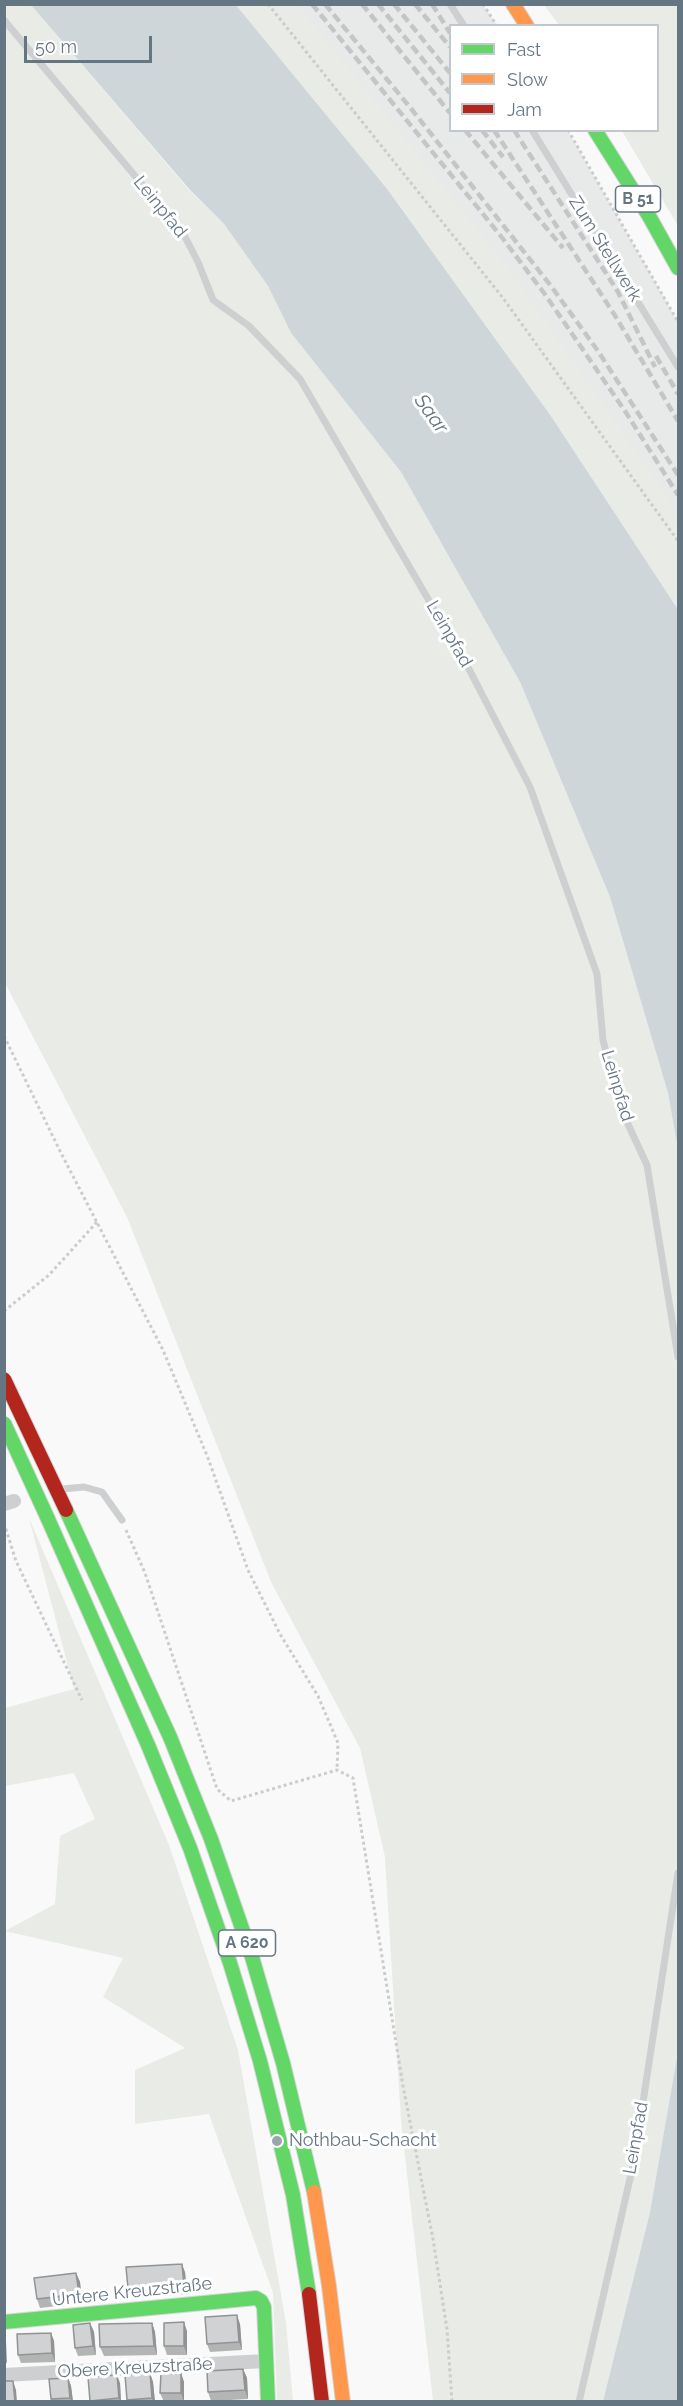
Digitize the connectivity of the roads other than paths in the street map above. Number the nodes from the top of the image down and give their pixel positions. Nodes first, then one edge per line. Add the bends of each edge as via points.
1 (450, 4) edge
2 (513, 4) edge
3 (4, 20) edge
4 (463, 24) edge
5 (526, 24) edge
6 (533, 132) edge
7 (596, 132) edge
8 (678, 268) edge
9 (678, 367) edge
10 (678, 1357) edge
11 (4, 1379) edge
12 (4, 1400) edge
13 (4, 1423) edge
14 (49, 1490) junction
15 (31, 1496) dead end
16 (122, 1520) road end
17 (678, 1872) edge
18 (4, 2322) edge
19 (266, 2361) junction
20 (4, 2375) edge
21 (268, 2402) edge
22 (322, 2402) edge
23 (343, 2402) edge
24 (579, 2402) edge

1 - 4 lane
2 - 5 main road
3 - 10 lane, Leinpfad via 183,233 213,300 249,326 300,379 470,670 531,787 597,974 603,1040 619,1105 647,1165
6 - 9 lane, Zum Stellwerk
7 - 8 main road, B 51
11 - 23 main road, A 620, bridge via 170,1737 252,1957 284,2063 315,2197
12 - 14 lane
13 - 22 main road, A 620, bridge via 108,1652 190,1848 233,1974 263,2072 293,2195
14 - 15 lane
14 - 16 lane via 84,1487 102,1492
17 - 24 lane, Leinpfad via 634,2161
18 - 19 main road, Untere Kreuzstraße via 256,2298 264,2307
19 - 20 street, Obere Kreuzstraße
19 - 21 main road

